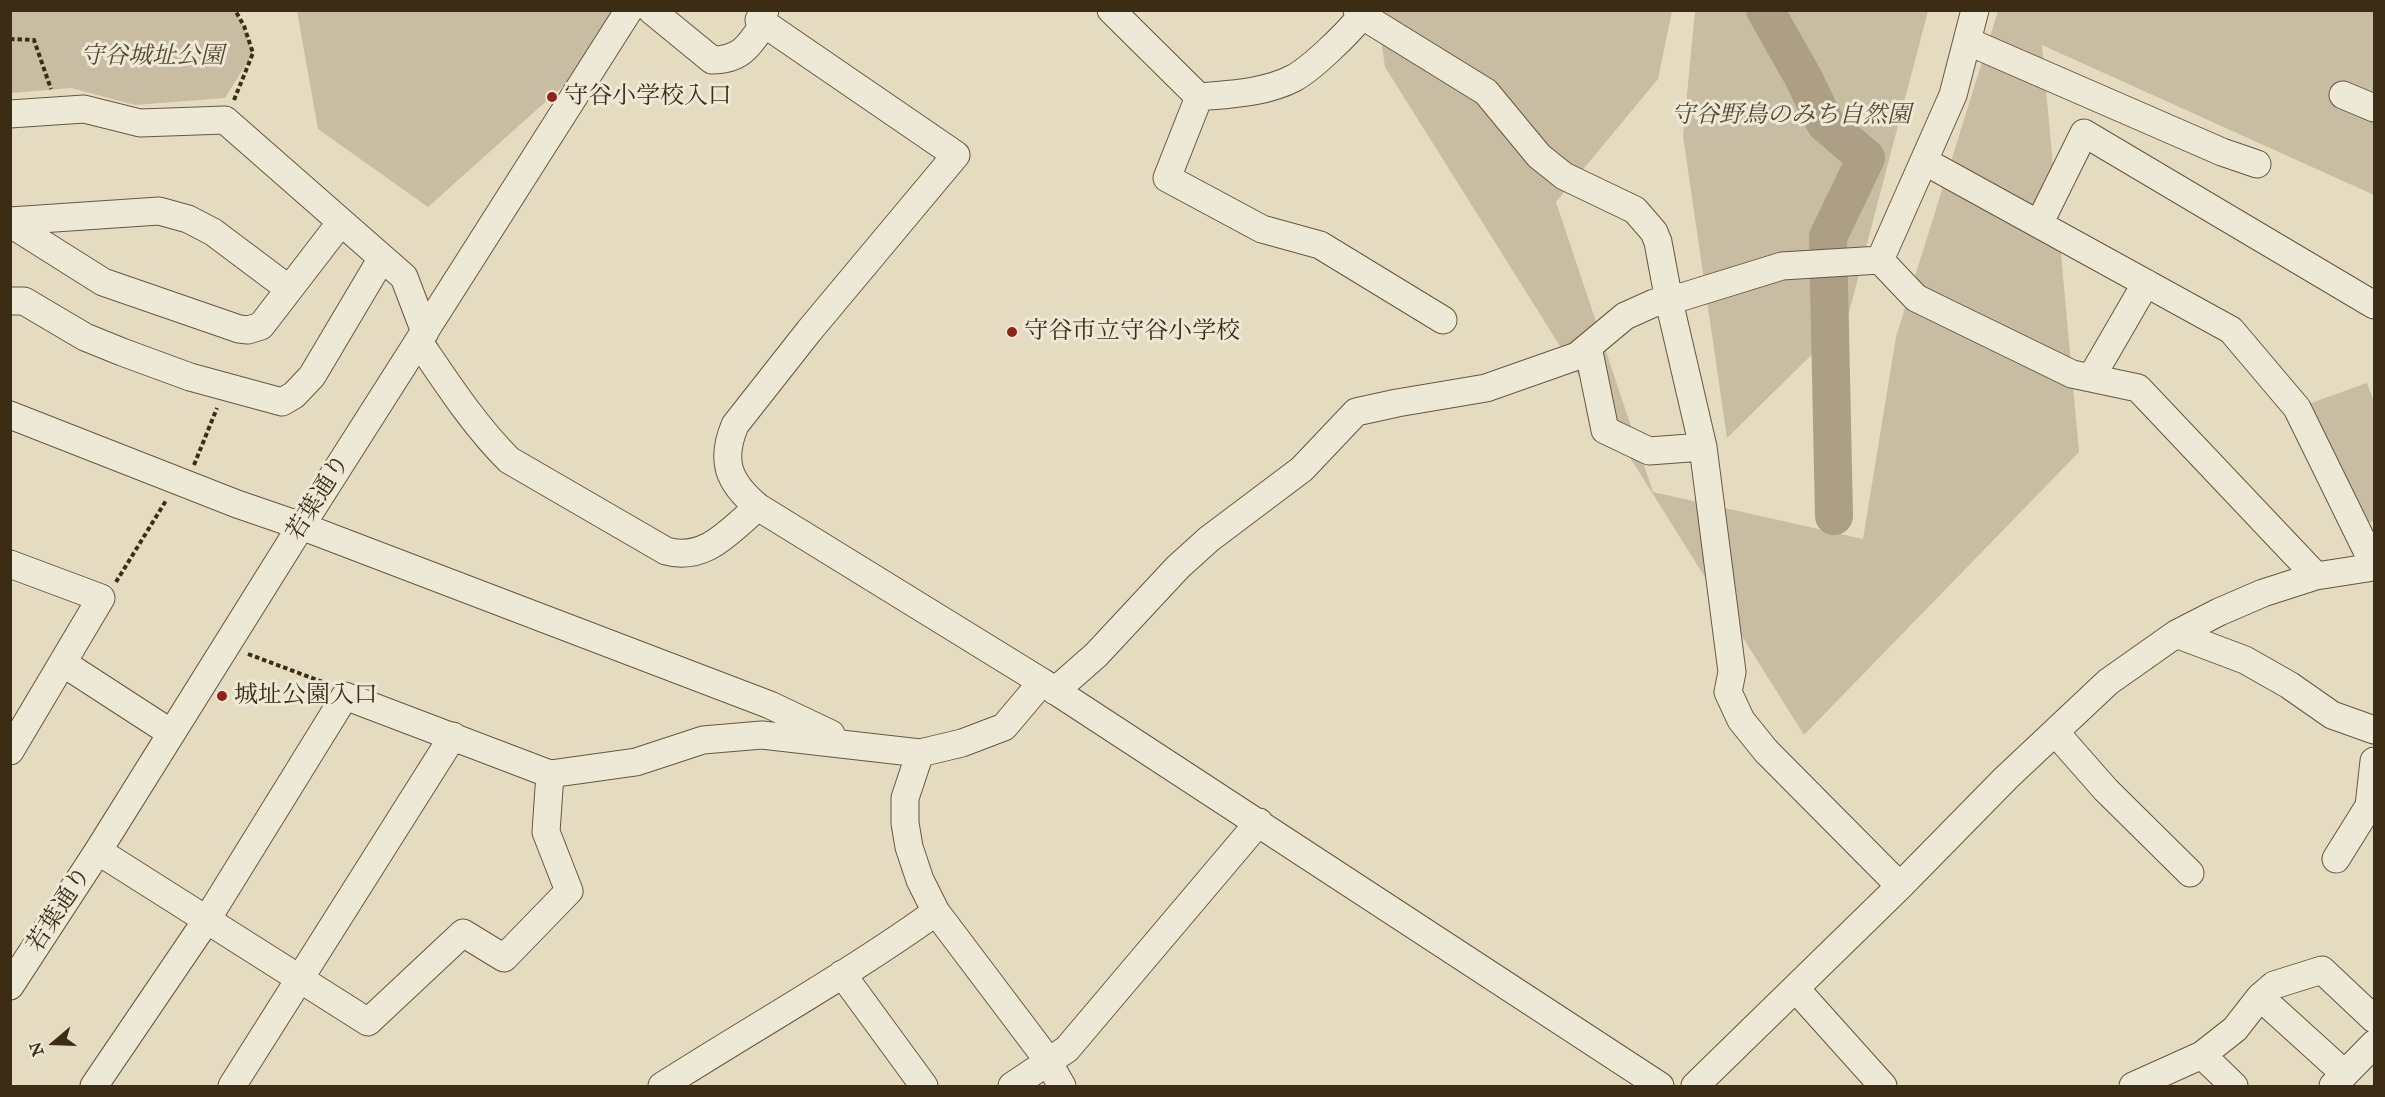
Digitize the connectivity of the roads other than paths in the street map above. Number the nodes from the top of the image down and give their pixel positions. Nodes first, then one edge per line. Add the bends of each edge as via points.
1 (628, 10) edge
2 (651, 10) edge
3 (1111, 10) edge
4 (1975, 10) edge
5 (1358, 12) edge
6 (765, 17) edge
7 (1967, 41) junction
8 (2343, 95) dead end
9 (1199, 96) junction
10 (2374, 108) edge
11 (10, 114) edge
12 (1924, 161) junction
13 (2257, 164) dead end
14 (10, 221) edge
15 (341, 222) junction
16 (2038, 224) junction
17 (10, 226) edge
18 (382, 258) junction
19 (1880, 260) junction
20 (2146, 283) junction
21 (289, 290) junction
22 (10, 301) edge
23 (1669, 301) junction
24 (2374, 304) edge
25 (1443, 320) dead end
26 (422, 337) junction
27 (1588, 347) junction
28 (2091, 378) junction
29 (10, 415) edge
30 (1703, 447) junction
31 (758, 507) junction
32 (301, 526) junction
33 (10, 564) edge
34 (2374, 566) edge
35 (2316, 576) junction
36 (2176, 634) junction
37 (63, 663) junction
38 (1048, 686) junction
39 (2374, 730) edge
40 (2055, 732) junction
41 (171, 733) junction
42 (453, 736) junction
43 (861, 746) junction
44 (11, 749) edge
45 (920, 753) junction
46 (2374, 761) edge
47 (550, 774) junction
48 (1259, 822) junction
49 (98, 851) junction
50 (2336, 859) dead end
51 (2190, 873) dead end
52 (1900, 886) junction
53 (936, 912) junction
54 (206, 921) junction
55 (842, 974) junction
56 (298, 979) junction
57 (10, 986) edge
58 (1796, 989) junction
59 (2260, 997) junction
60 (2374, 1019) edge
61 (2374, 1044) edge
62 (2202, 1054) junction
63 (1048, 1063) junction
64 (2339, 1080) edge
65 (240, 1084) edge
66 (94, 1086) edge
67 (662, 1086) edge
68 (924, 1086) edge
69 (1012, 1086) edge
70 (1062, 1086) edge
71 (1660, 1086) edge
72 (1695, 1086) edge
73 (1883, 1086) edge
74 (2133, 1086) edge
75 (2234, 1086) edge

1 - 26 street, 若葉通り
2 - 6 street via 712,60 726,60 748,48
3 - 9 street
4 - 7 street
5 - 9 street via 1359,19 1345,35 1294,77 1247,93
5 - 23 street via 1486,92 1539,156 1564,176 1635,210 1658,242
6 - 31 street via 956,155 735,425 728,443 728,470 735,484
7 - 12 street via 1953,95
7 - 13 street
8 - 10 street
9 - 25 street via 1167,178 1262,229 1320,245
11 - 15 street via 58,109 95,111 140,123 225,120
12 - 16 street
12 - 19 street
14 - 21 street via 142,211 173,214 213,232
15 - 18 street
15 - 21 street
16 - 20 street
16 - 24 street via 2084,133
17 - 21 street via 103,282 239,329 261,326
18 - 22 street via 312,376 282,402 224,388 85,337 24,301
18 - 26 street via 404,277
19 - 23 street via 1782,266
19 - 28 street via 1916,298 2072,374
20 - 28 street
20 - 34 street via 2231,330 2297,408
23 - 27 street via 1625,316
23 - 30 street
26 - 31 street via 464,407 509,460 666,551 697,552 712,546
26 - 32 street, 若葉通り
27 - 30 street via 1605,430 1649,451
27 - 38 street via 1577,356 1486,388 1356,412 1302,469 1178,567 1096,655
28 - 35 street via 2138,388
29 - 32 street
30 - 52 street via 1732,672 1728,692 1741,720 1766,751
31 - 38 street
32 - 41 street, 若葉通り
32 - 43 street via 770,705
33 - 37 street via 101,598
34 - 35 street
35 - 36 street via 2263,593
36 - 39 street via 2246,660 2332,715
36 - 40 street via 2108,682
37 - 41 street
37 - 44 street
38 - 45 street via 1004,727
38 - 48 street
40 - 51 street via 2106,790
40 - 52 street
41 - 49 street, 若葉通り
42 - 47 street
42 - 54 street via 345,696
42 - 56 street
43 - 45 street
43 - 47 street via 762,735 703,740 636,762
45 - 53 street via 905,798 905,823 920,880
46 - 50 street via 2369,806
47 - 56 street via 546,832 569,891 504,958 464,933 368,1022
48 - 63 street via 1066,1049
48 - 71 street
49 - 54 street
49 - 57 street, 若葉通り
52 - 58 street
53 - 55 street
53 - 63 street
54 - 56 street
54 - 66 street
55 - 67 street
55 - 68 street
56 - 65 street
58 - 72 street
58 - 73 street
59 - 60 street via 2274,985 2322,970
59 - 62 street via 2235,1029
59 - 64 street
61 - 64 street
62 - 74 street
62 - 75 street
63 - 69 street
63 - 70 street

